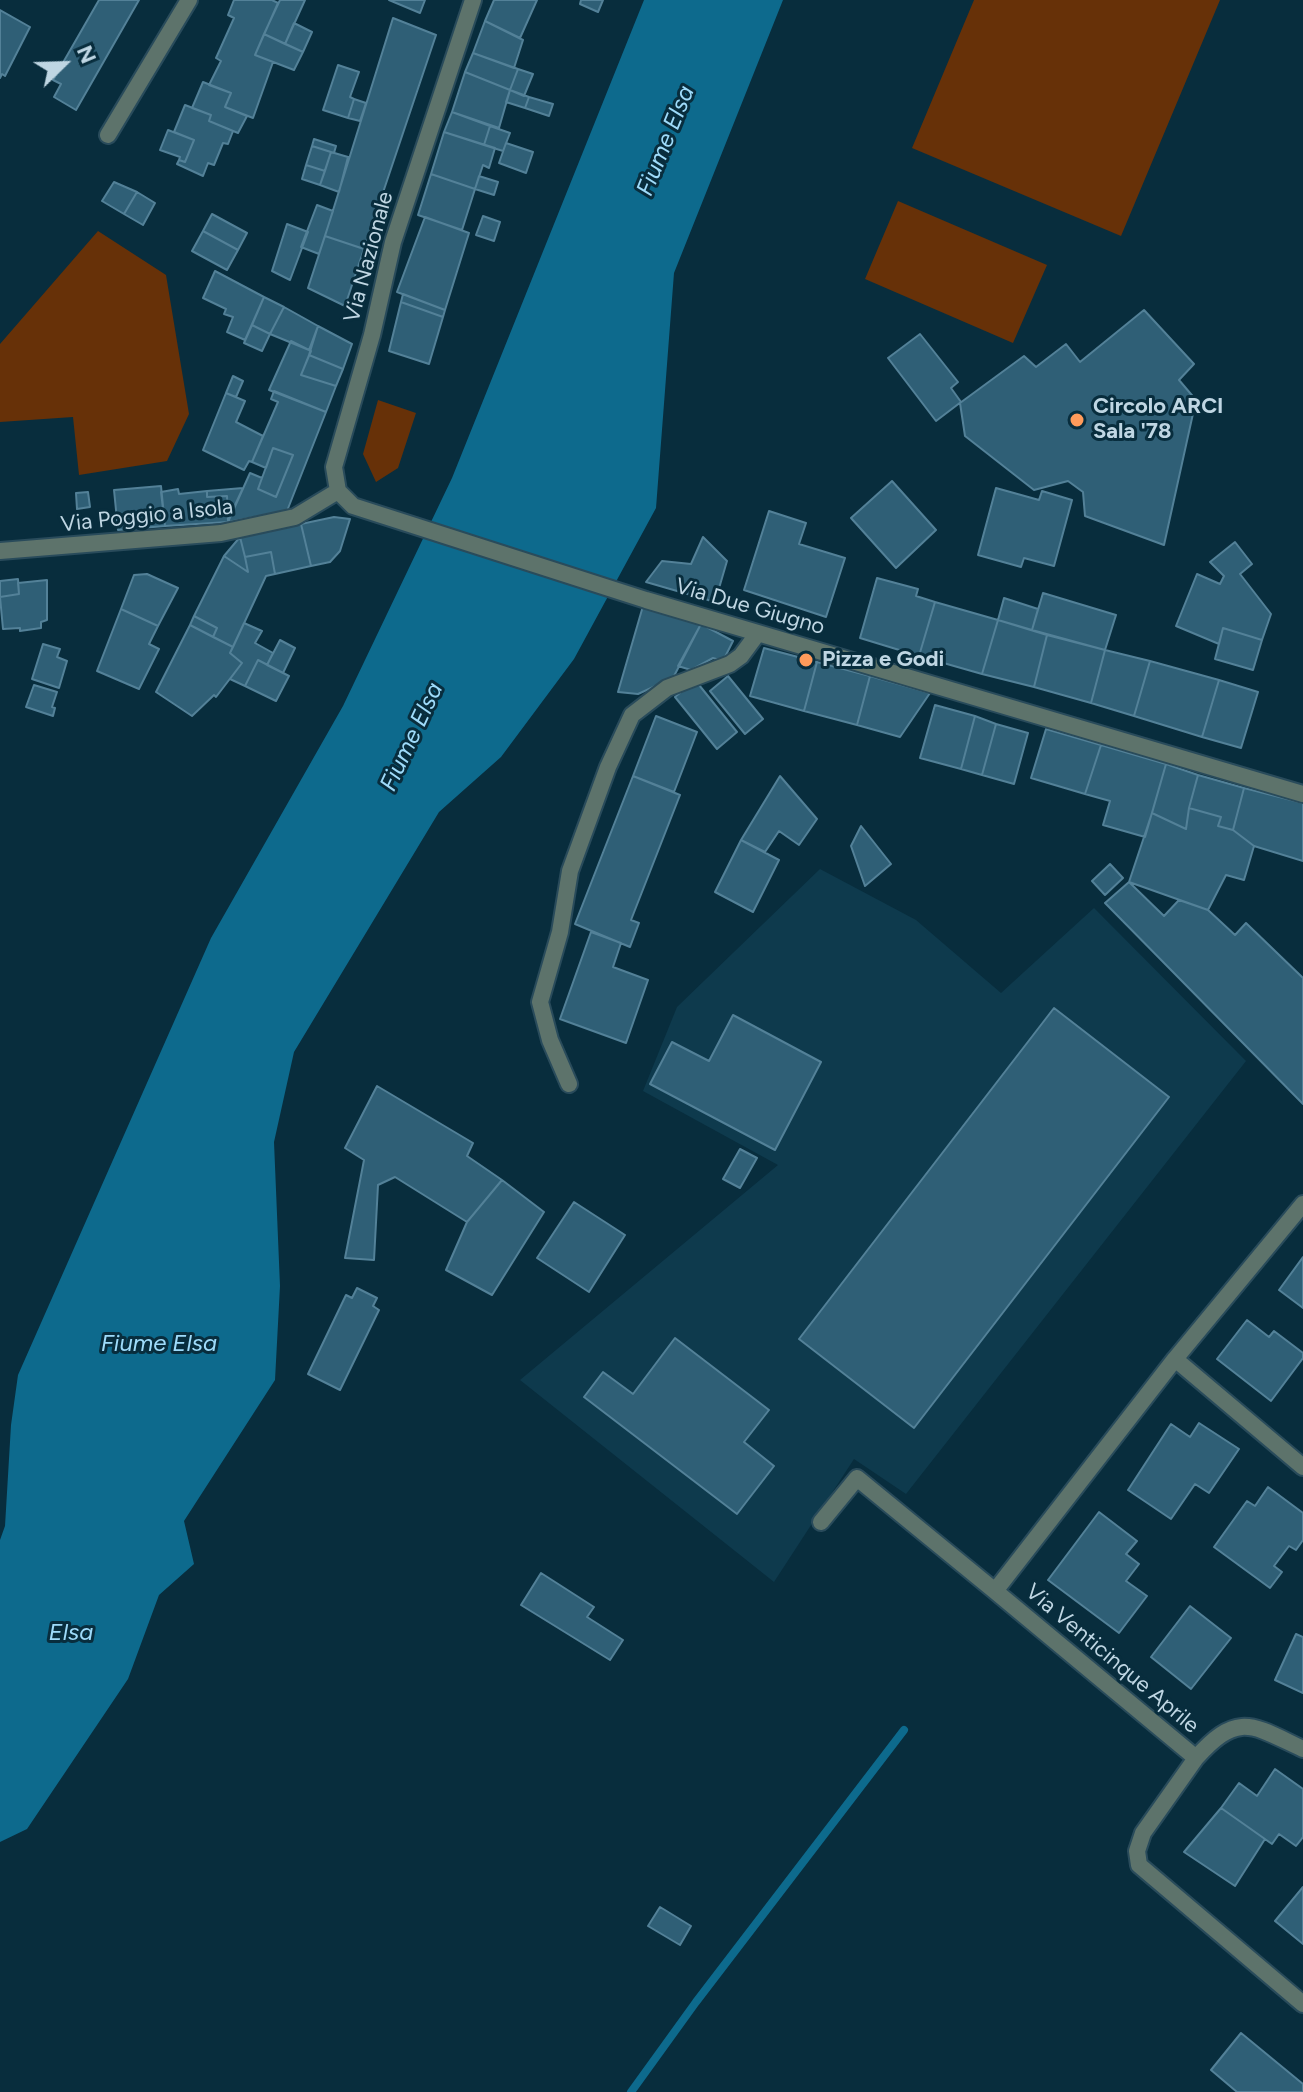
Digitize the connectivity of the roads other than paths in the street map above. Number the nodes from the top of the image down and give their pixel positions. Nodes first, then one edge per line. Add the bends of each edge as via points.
1 (189, 0) edge
2 (473, 0) edge
3 (108, 135) dead end
4 (338, 491) junction
5 (0, 551) edge
6 (758, 633) junction
7 (1303, 794) edge
8 (569, 1084) dead end
9 (1303, 1204) edge
10 (1175, 1359) junction
11 (1303, 1467) edge
12 (821, 1522) dead end
13 (995, 1591) junction
14 (1303, 1749) edge
15 (1196, 1758) junction
16 (1303, 2004) edge

1 - 3 street
2 - 4 street, Via Nazionale via 393,242 334,467
4 - 5 street, Via Poggio a Isola via 295,517 221,533
4 - 6 street, Via Due Giugno via 353,506 370,512
6 - 7 street, Via Due Giugno
6 - 8 street via 730,664 667,688 632,715 608,767 570,871 540,1002
9 - 10 street
10 - 11 street
10 - 13 street
12 - 13 street, Via Venticinque Aprile via 857,1478
13 - 15 street, Via Venticinque Aprile
14 - 15 street via 1259,1728 1235,1726 1215,1737
15 - 16 street, Via Venticinque Aprile via 1143,1833 1139,1865

